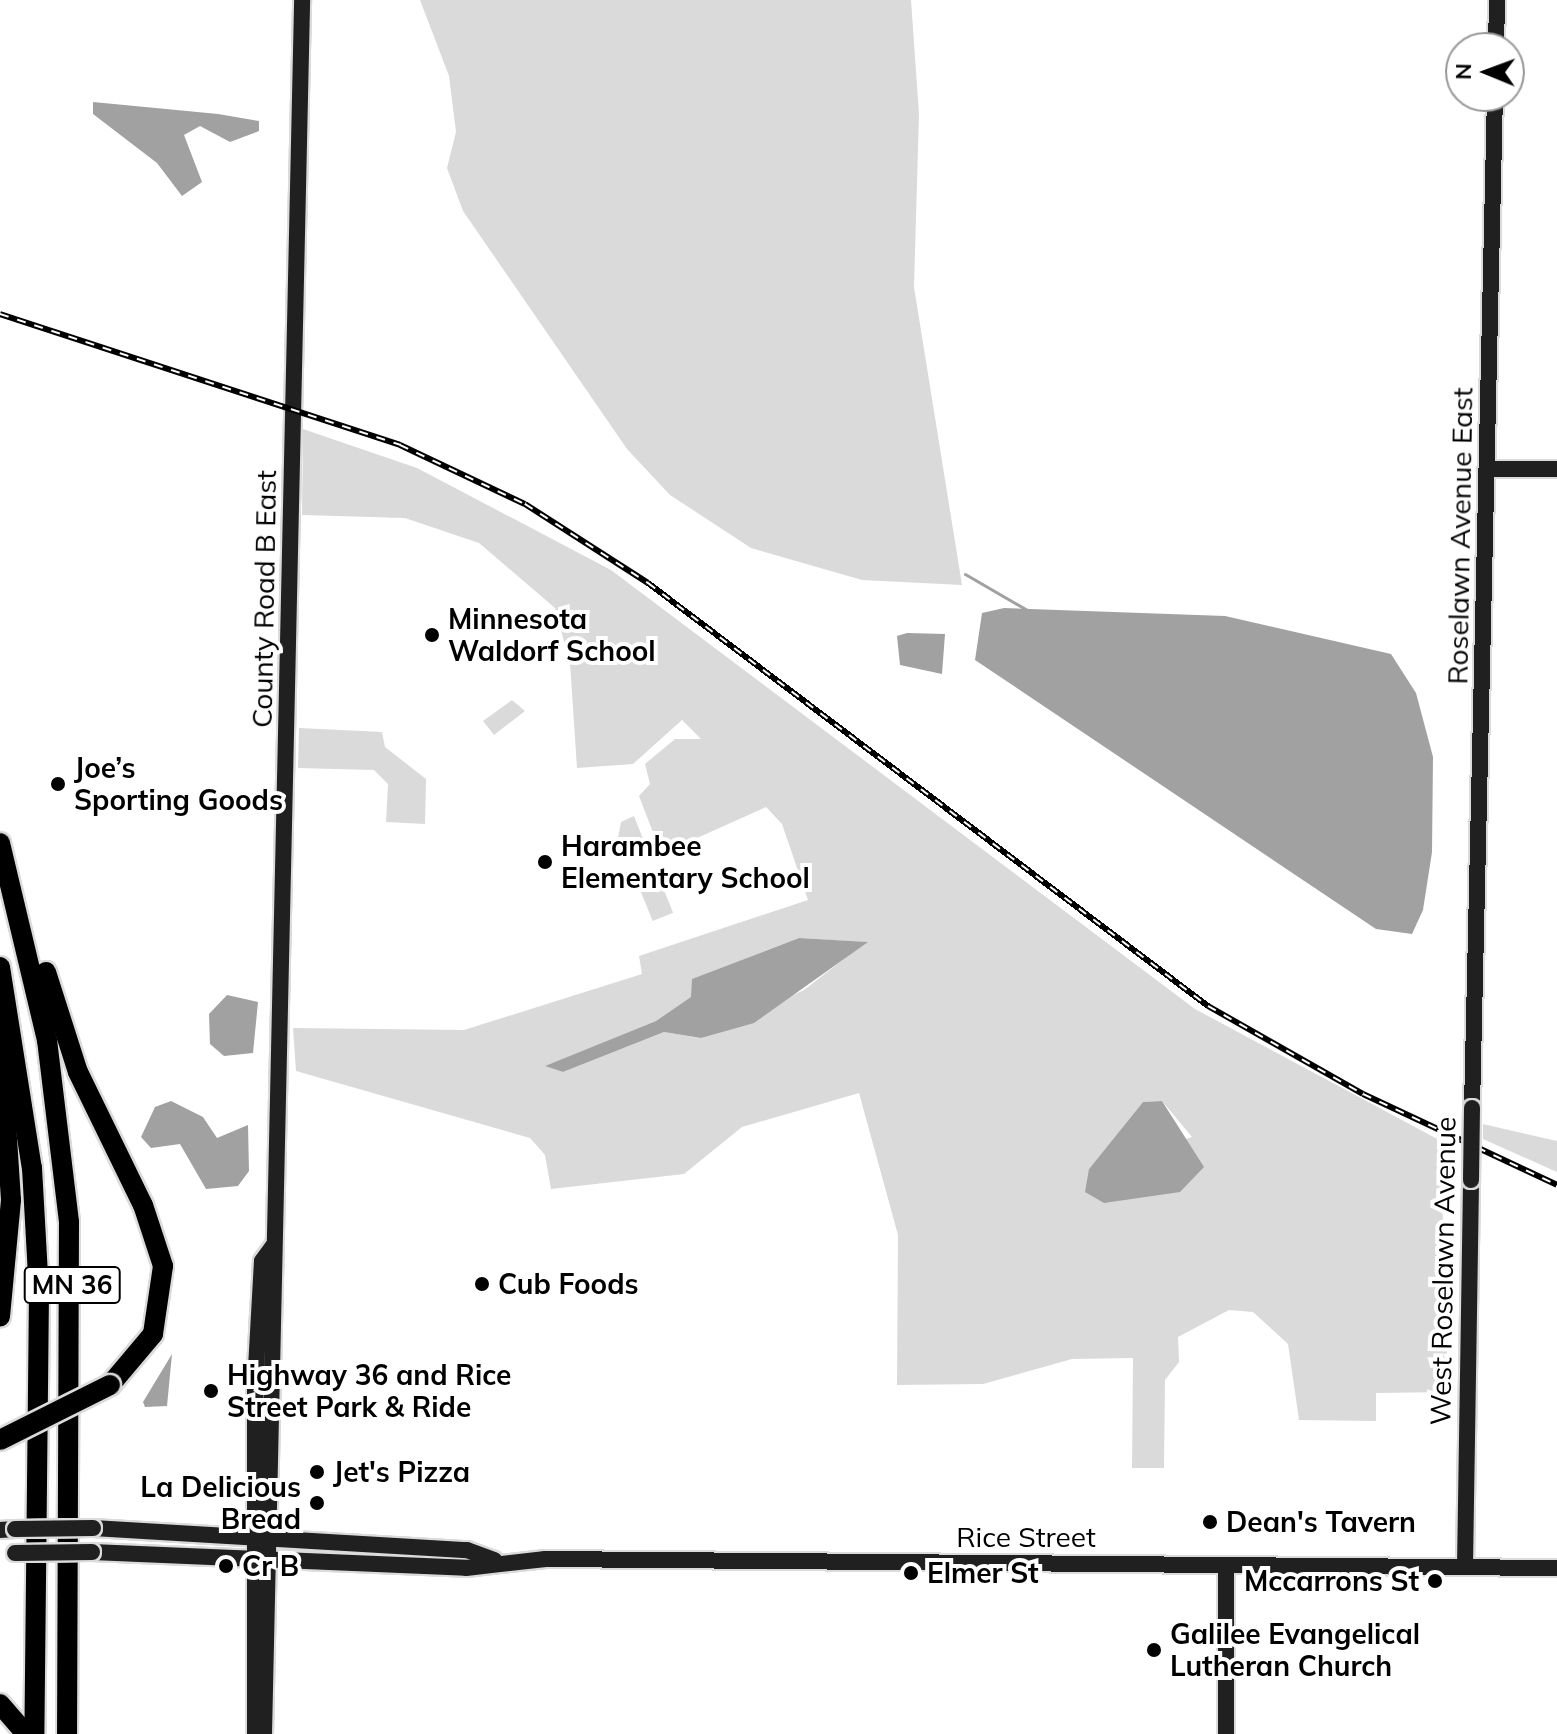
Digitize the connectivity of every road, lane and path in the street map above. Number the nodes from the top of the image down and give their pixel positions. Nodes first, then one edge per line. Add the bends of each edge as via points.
1 (302, 0) edge
2 (1497, 0) edge
3 (1496, 32) edge
4 (1495, 112) edge
5 (1488, 469) junction
6 (1557, 469) edge
7 (0, 827) edge
8 (0, 843) edge
9 (0, 967) edge
10 (1473, 977) joint
11 (0, 1030) edge
12 (0, 1316) edge
13 (0, 1440) edge
14 (7, 1530) edge
15 (260, 1535) junction
16 (8, 1553) edge
17 (259, 1560) junction
18 (494, 1560) junction
19 (1226, 1565) junction
20 (1465, 1566) junction
21 (1557, 1568) edge
22 (0, 1704) edge
23 (26, 1734) edge
24 (34, 1734) edge
25 (67, 1734) edge
26 (255, 1734) edge
27 (264, 1734) edge
28 (1226, 1734) edge

1 - 15 street, County Road B East via 273,1246
2 - 3 street
4 - 5 street, Roselawn Avenue East
5 - 6 street
5 - 10 street, Roselawn Avenue East
7 - 13 highway, bridge via 78,1072 143,1205 163,1266 153,1334 110,1385
8 - 25 highway, MN 36 via 47,1040 69,1222
9 - 24 highway, MN 36 via 32,1168 39,1292
10 - 20 street, West Roselawn Avenue, bridge
11 - 12 highway via 11,1200
14 - 15 street, Rice Street, bridge
15 - 17 street, County Road B East
15 - 18 street, Rice Street via 467,1550
16 - 17 street, Rice Street, bridge
17 - 18 street, Rice Street via 466,1568
17 - 26 street
17 - 27 street
18 - 19 street, Rice Street
19 - 20 street, Rice Street
19 - 28 street
20 - 21 street, Rice Street
22 - 23 highway

